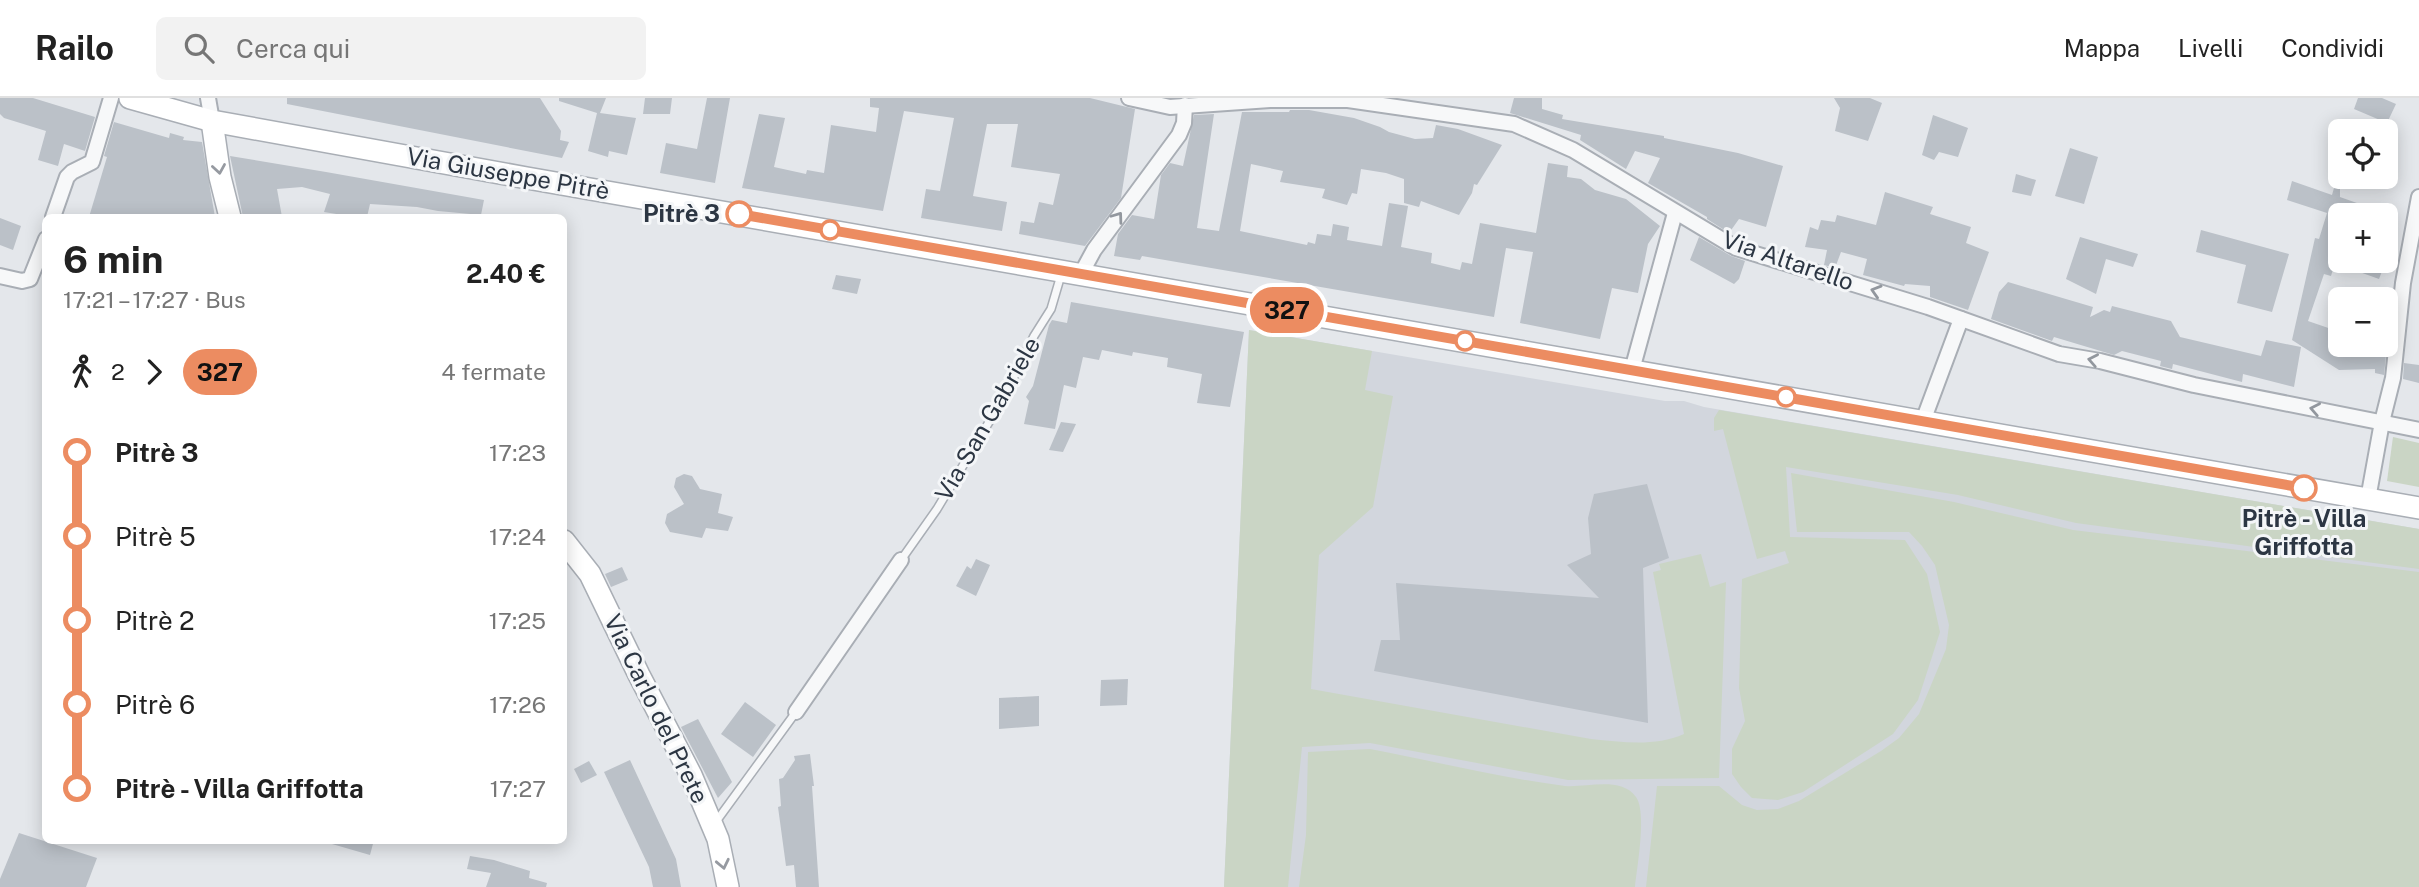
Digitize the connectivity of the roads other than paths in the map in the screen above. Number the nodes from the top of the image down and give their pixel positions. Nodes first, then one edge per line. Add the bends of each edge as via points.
1 (111, 98) edge
2 (130, 98) edge
3 (208, 98) edge
4 (1129, 98) edge
5 (1185, 105) junction
6 (212, 121) junction
7 (2419, 197) edge
8 (1675, 213) junction
9 (54, 214) edge
10 (229, 214) edge
11 (42, 250) edge
12 (1072, 273) junction
13 (0, 276) edge
14 (1961, 319) junction
15 (1632, 370) junction
16 (1923, 421) junction
17 (2382, 422) junction
18 (2419, 430) edge
19 (2368, 499) junction
20 (2419, 508) edge
21 (567, 545) edge
22 (901, 560) joint
23 (796, 712) joint
24 (713, 827) junction
25 (728, 887) edge

1 - 9 street via 92,162 67,177
2 - 6 street, Via Giuseppe Pitrè
3 - 6 street
4 - 5 street, Via Altarello via 1170,107
5 - 8 street, Via Altarello via 1348,100 1514,124 1573,150
12 -> 5 street, Via San Gabriele via 1179,135
6 -> 10 street
6 - 12 street, Via Giuseppe Pitrè
7 - 17 street via 2393,378
14 -> 8 street, Via Altarello via 1736,248
8 - 15 street
11 - 13 street via 33,276 26,281
12 - 15 street, Via Giuseppe Pitrè
12 - 22 lane, Via San Gabriele via 1004,397
14 - 16 street
17 -> 14 street, Via Altarello via 2059,354
15 - 16 street, Via Giuseppe Pitrè
16 - 19 street, Via Giuseppe Pitrè
17 - 18 street, Via Altarello
17 - 19 street
19 - 20 street, Via Giuseppe Pitrè
21 - 24 street, Via Carlo del Prete via 590,573
22 - 23 street
23 - 24 lane
24 -> 25 street, Via Carlo del Prete

